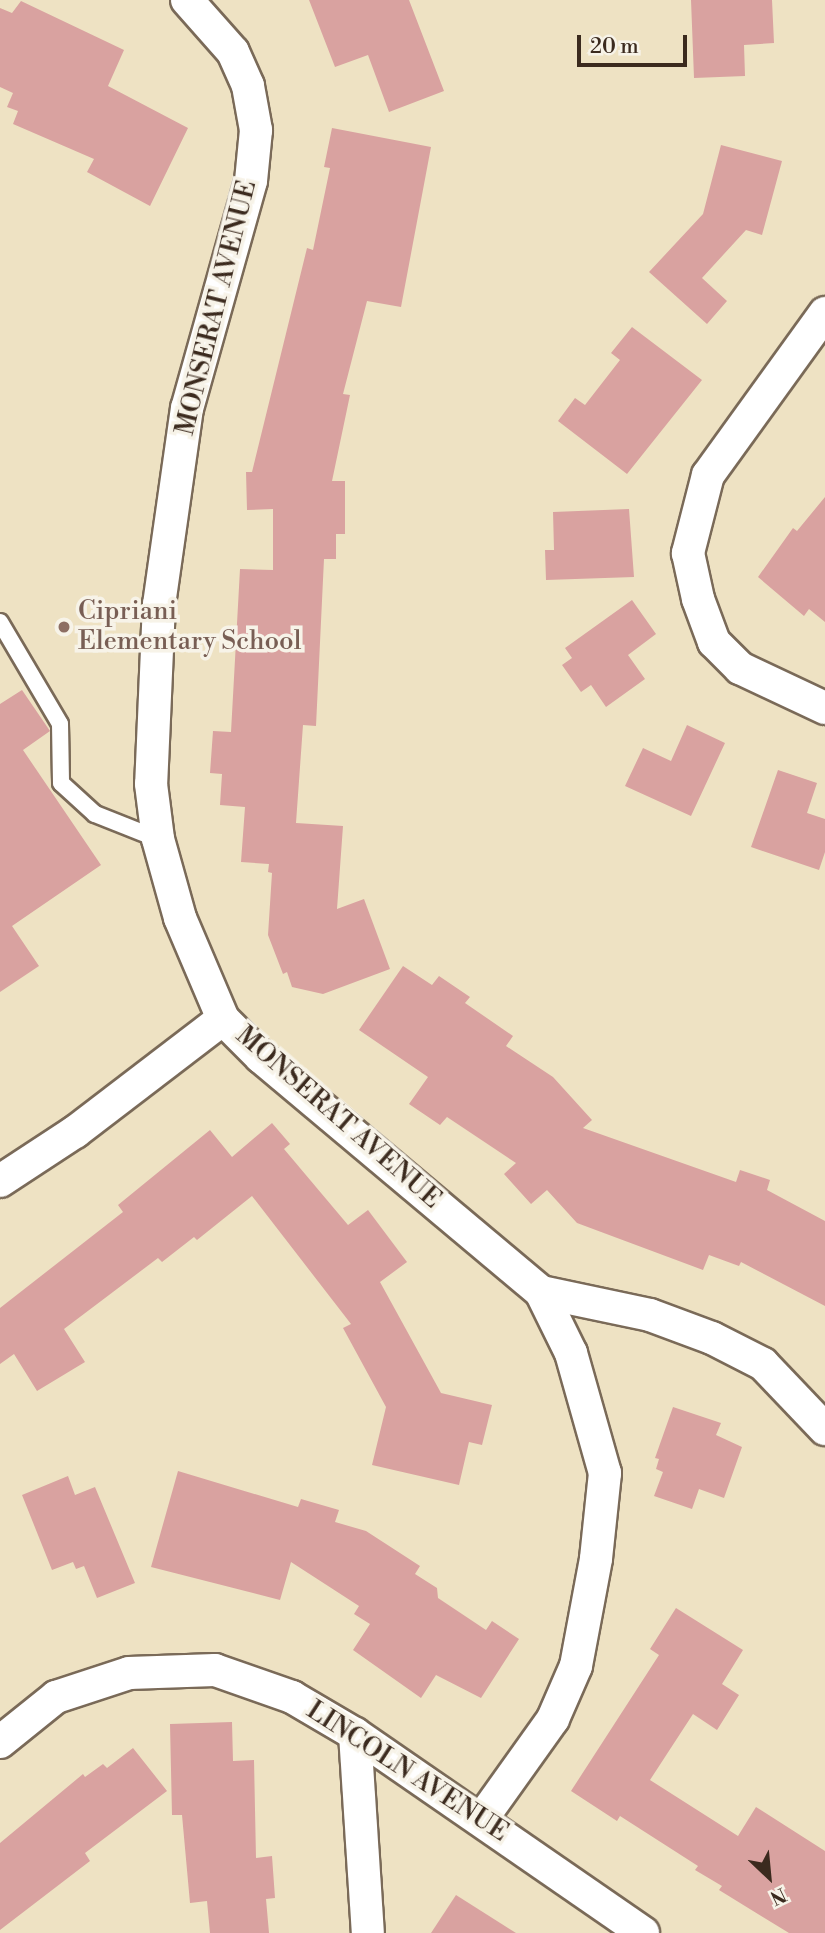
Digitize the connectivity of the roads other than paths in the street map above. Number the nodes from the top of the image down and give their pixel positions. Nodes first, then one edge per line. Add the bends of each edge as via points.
1 (187, 0) edge
2 (825, 313) edge
3 (0, 622) edge
4 (825, 708) edge
5 (158, 839) junction
6 (223, 1019) junction
7 (0, 1181) edge
8 (541, 1292) junction
9 (825, 1429) edge
10 (355, 1734) junction
11 (0, 1742) edge
12 (481, 1820) junction
13 (368, 1933) edge
14 (643, 1933) edge

1 - 5 street, MONSERAT AVENUE via 233,52 248,86 256,130 251,181 187,408 175,485 152,700 151,784
2 - 4 street via 708,475 688,554 714,642 740,668
3 - 5 lane via 60,724 61,783 95,814
5 - 6 street, MONSERAT AVENUE via 180,918
6 - 7 street via 75,1132
6 - 8 street, MONSERAT AVENUE via 261,1057
8 - 9 street via 650,1315 712,1338 763,1364
8 - 12 street, MONSERAT AVENUE via 571,1353 605,1472 598,1547 576,1666 553,1719
10 - 11 street, LINCOLN AVENUE via 292,1697 215,1670 129,1673 68,1693
10 - 12 street, LINCOLN AVENUE
10 - 13 street
12 - 14 street, LINCOLN AVENUE

